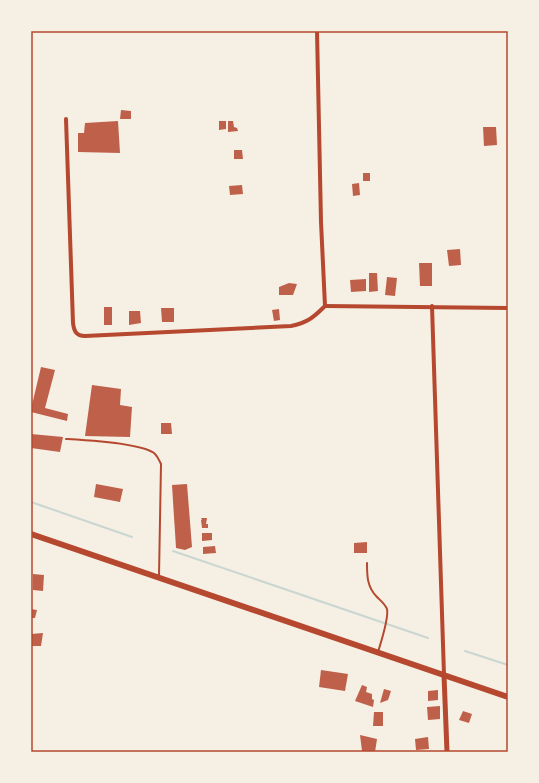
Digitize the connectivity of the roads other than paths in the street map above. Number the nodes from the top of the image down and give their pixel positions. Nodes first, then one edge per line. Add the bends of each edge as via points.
1 (317, 31) edge
2 (66, 119) dead end
3 (325, 306) junction
4 (432, 306) junction
5 (508, 308) edge
6 (66, 439) dead end
7 (31, 534) edge
8 (367, 563) dead end
9 (158, 577) junction
10 (378, 652) junction
11 (444, 675) junction
12 (508, 697) edge
13 (446, 752) edge

1 - 3 street
2 - 3 street via 73,323 78,335 291,326 308,321
3 - 4 street
4 - 5 street
4 - 11 street
6 - 9 lane via 147,449 158,458 161,464
7 - 9 main road
8 - 10 lane via 367,578 371,590 387,608
9 - 10 main road
10 - 11 main road
11 - 12 main road
11 - 13 street

